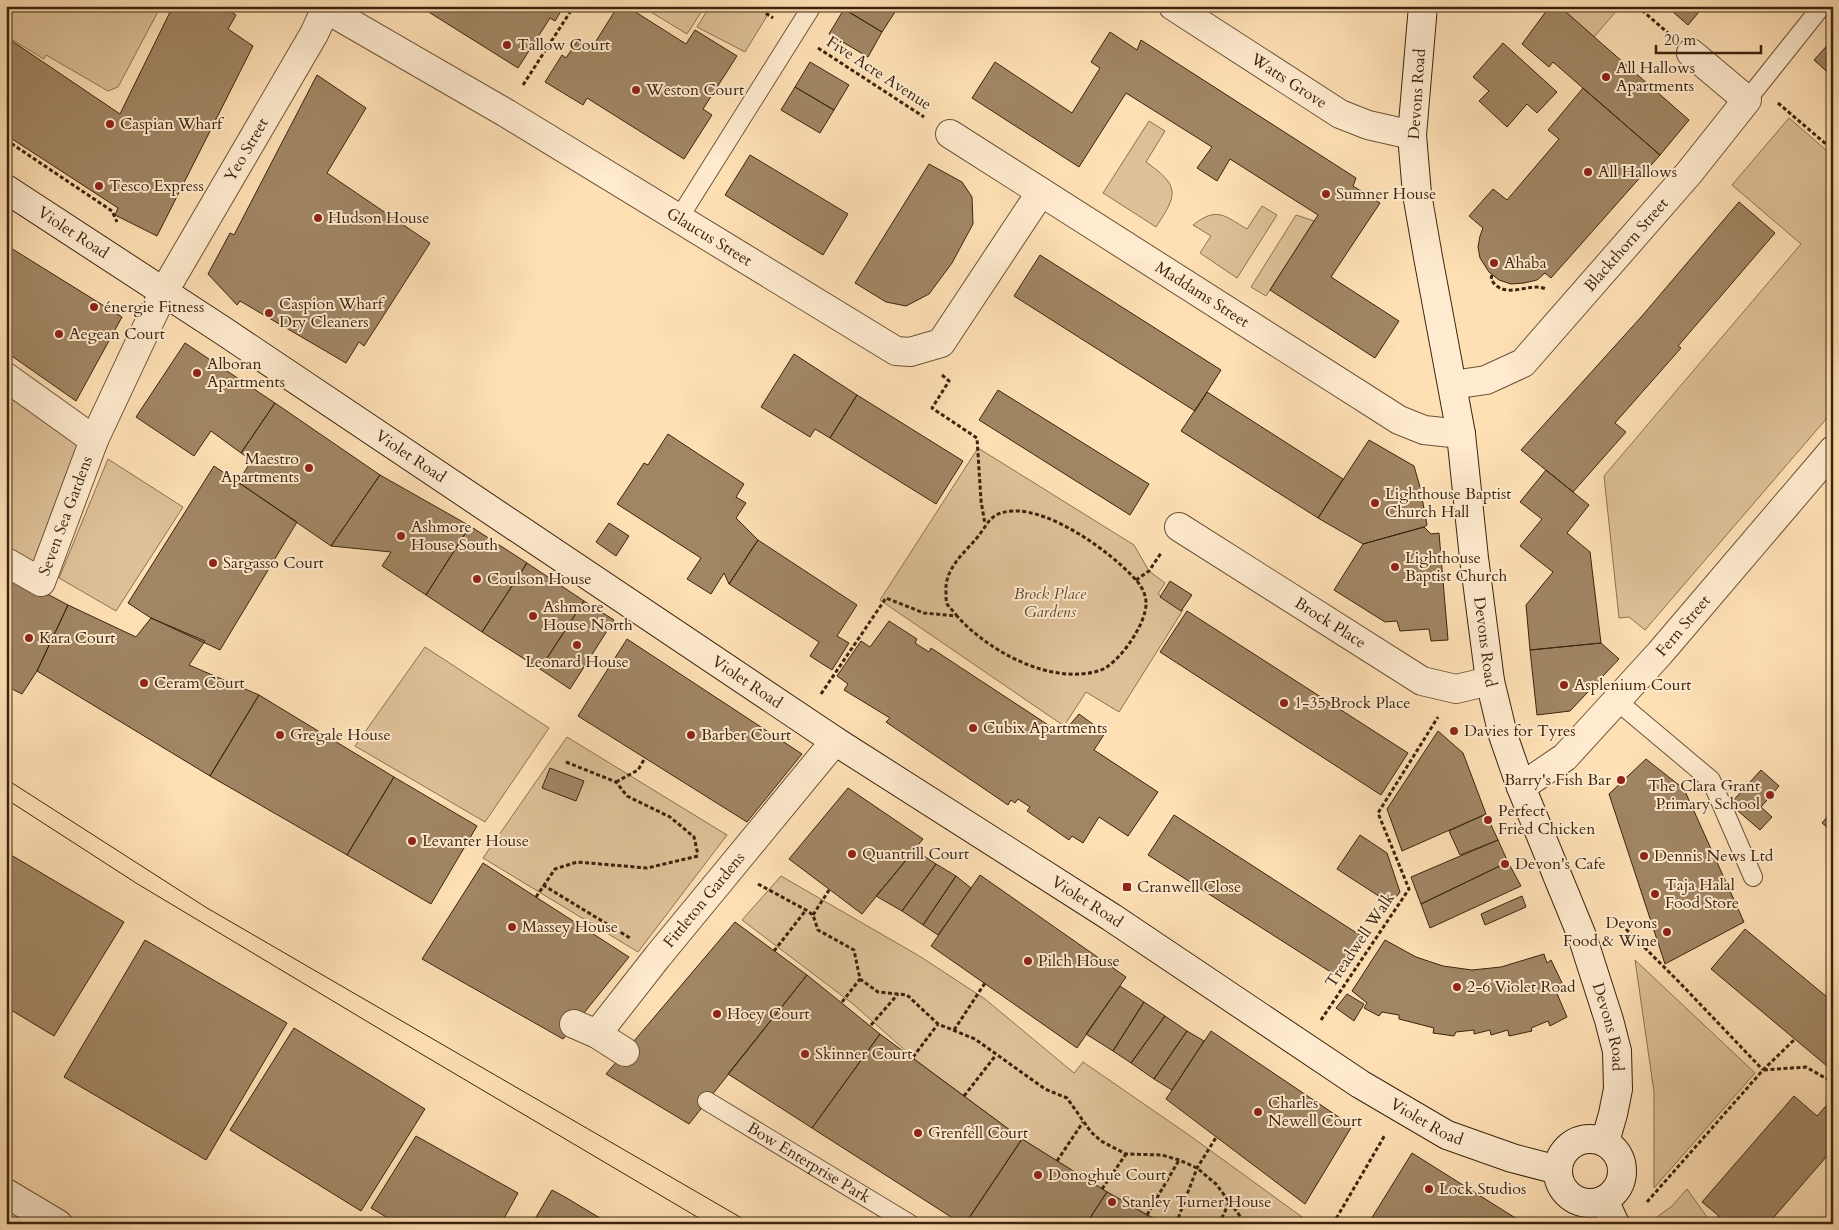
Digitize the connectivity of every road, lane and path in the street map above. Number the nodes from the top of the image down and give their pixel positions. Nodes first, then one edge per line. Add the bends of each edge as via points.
1 (574, 6) edge
2 (755, 6) edge
3 (812, 6) edge
4 (1173, 6) edge
5 (1423, 6) edge
6 (1637, 6) edge
7 (1822, 6) edge
8 (326, 8) edge
9 (779, 22) dead end
10 (795, 33) junction
11 (1691, 53) joint
12 (530, 75) dead end
13 (1753, 93) junction
14 (950, 134) joint
15 (1412, 135) junction
16 (6, 140) edge
17 (1833, 150) edge
18 (6, 189) edge
19 (1041, 192) junction
20 (679, 218) junction
21 (119, 226) dead end
22 (1492, 275) dead end
23 (163, 293) junction
24 (1576, 303) junction
25 (910, 352) junction
26 (6, 376) edge
27 (1453, 385) junction
28 (1461, 434) junction
29 (94, 440) junction
30 (1833, 450) edge
31 (985, 524) junction
32 (1179, 527) dead end
33 (6, 562) edge
34 (957, 616) junction
35 (1490, 682) junction
36 (1456, 689) junction
37 (821, 694) dead end
38 (1617, 701) junction
39 (834, 741) junction
40 (645, 758) dead end
41 (566, 762) dead end
42 (616, 782) junction
43 (1521, 787) junction
44 (698, 856) junction
45 (730, 870) junction
46 (1753, 877) dead end
47 (543, 885) junction
48 (829, 890) dead end
49 (536, 897) dead end
50 (806, 910) junction
51 (813, 915) junction
52 (1626, 929) dead end
53 (774, 951) dead end
54 (658, 956) junction
55 (860, 979) junction
56 (985, 983) dead end
57 (899, 994) junction
58 (842, 1002) dead end
59 (1321, 1021) dead end
60 (938, 1024) junction
61 (871, 1025) dead end
62 (954, 1030) junction
63 (1795, 1039) dead end
64 (625, 1052) dead end
65 (996, 1054) junction
66 (913, 1057) dead end
67 (1763, 1070) junction
68 (1833, 1080) edge
69 (964, 1096) dead end
70 (707, 1101) dead end
71 (1084, 1122) junction
72 (1387, 1133) dead end
73 (1217, 1136) dead end
74 (1605, 1142) junction
75 (1126, 1154) junction
76 (1179, 1160) junction
77 (1057, 1161) dead end
78 (1197, 1168) junction
79 (1558, 1170) junction
80 (1102, 1190) dead end
81 (6, 1193) edge
82 (1646, 1202) dead end
83 (1229, 1203) junction
84 (1610, 1212) edge
85 (1147, 1215) dead end
86 (1833, 1219) edge
87 (58, 1224) edge
88 (910, 1224) edge
89 (1176, 1224) edge
90 (1219, 1224) edge
91 (1246, 1224) edge
92 (1334, 1224) edge
93 (1820, 1224) edge

1 - 12 path
2 - 9 path
3 - 10 lane
4 - 15 street, Watts Grove via 1340,114 1368,125
5 - 15 street, Devons Road
6 - 11 path
7 - 13 lane
8 - 20 street, Glaucus Street
8 - 23 street, Yeo Street
10 - 14 path, Five Acre Avenue
10 - 20 lane
11 - 13 street
13 - 17 path
13 - 24 street, Blackthorn Street via 1689,173
14 - 19 street, Maddams Street
15 - 27 street, Devons Road via 1428,257
16 - 21 path via 112,211
18 - 23 street, Violet Road
19 - 25 street via 940,343
19 - 28 street, Maddams Street via 1399,420 1424,430
20 - 25 street, Glaucus Street via 896,351
22 - 24 path via 1494,284 1503,289 1515,291 1542,287
23 - 29 street, Seven Sea Gardens
23 - 39 street, Violet Road
24 - 27 street, Blackthorn Street via 1523,363 1486,380
25 - 31 path via 949,381 932,408 977,438
26 - 29 street, Seven Sea Gardens
27 - 28 street, Devons Road
28 - 35 street, Devons Road
29 - 33 street, Seven Sea Gardens via 41,582
30 - 38 street, Fern Street
31 - 34 path via 951,569 946,588 947,603
31 - 34 path via 999,513 1013,511 1053,519 1120,562 1141,587 1146,603 1142,622 1118,658 1100,671 1083,674 1040,670 1020,662 994,648
32 - 36 street, Brock Place via 1422,681
34 - 37 path via 924,613 886,598
35 - 36 street, Brock Place
35 - 43 street, Devons Road via 1503,735
36 - 59 path, Treadwell Walk via 1378,813 1409,889
38 - 43 street, Fern Street via 1565,757
38 - 46 lane via 1711,780
39 - 45 street, Fittleton Gardens
39 - 79 street, Violet Road via 1111,917 1409,1114 1447,1136
40 - 42 path via 638,770
41 - 42 path
42 - 44 path via 627,796 670,817 694,837
43 - 74 street, Devons Road via 1582,936 1617,1051 1618,1089
44 - 45 path
44 - 47 path via 647,868 577,862 555,869
45 - 50 path
45 - 54 street, Fittleton Gardens
47 - 49 path
47 - 54 path
48 - 51 path
50 - 51 path
50 - 53 path
51 - 55 path via 818,930 854,950
52 - 67 path
54 - 64 street, Fittleton Gardens via 586,1029
55 - 57 path via 878,992
55 - 58 path
56 - 62 path
57 - 60 path via 907,995
57 - 61 path
60 - 62 path
60 - 66 path
62 - 65 path
63 - 67 path
65 - 69 path
65 - 71 path via 1045,1089 1067,1098
67 - 68 path via 1806,1067
67 - 82 path
70 - 88 lane, Bow Enterprise Park
71 - 75 path via 1101,1141
71 - 77 path
72 - 92 path
73 - 78 path
74 - 79 street via 1583,1139 1574,1143 1565,1150
74 - 84 street via 1616,1151 1622,1164 1622,1178
75 - 76 path via 1162,1155
75 - 80 path
76 - 78 path
76 - 85 path
78 - 83 path via 1216,1184
78 - 89 path
79 - 84 street via 1563,1188 1576,1200
81 - 87 street
83 - 90 path
83 - 91 path
86 - 93 path

